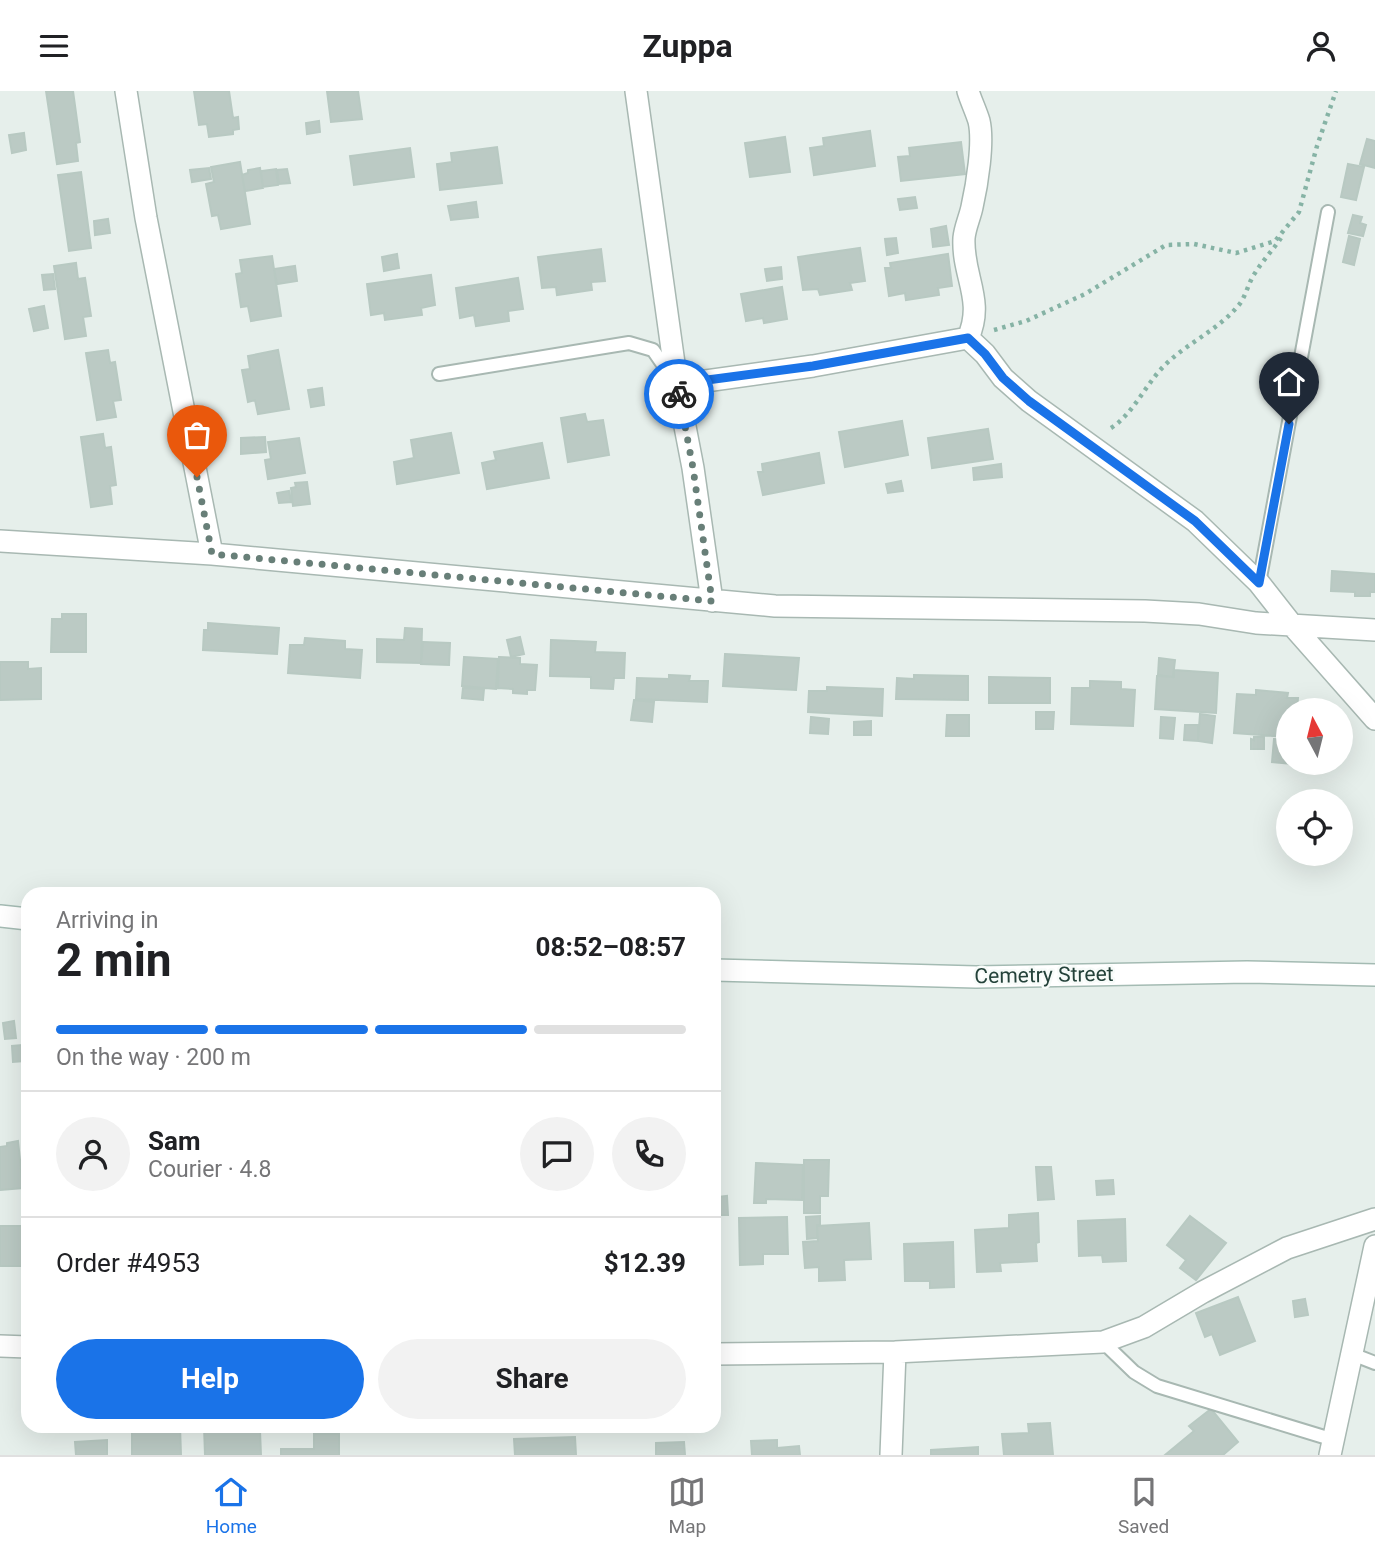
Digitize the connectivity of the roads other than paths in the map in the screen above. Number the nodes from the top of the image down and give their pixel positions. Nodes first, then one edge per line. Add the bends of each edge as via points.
1 (127, 91) edge
2 (636, 91) edge
3 (968, 91) edge
4 (1328, 212) dead end
5 (968, 338) junction
6 (439, 375) dead end
7 (677, 384) junction
8 (0, 541) edge
9 (212, 554) junction
10 (1259, 583) junction
11 (712, 601) junction
12 (1292, 625) junction
13 (1375, 631) edge
14 (1375, 719) edge
15 (0, 916) edge
16 (21, 918) edge
17 (721, 969) edge
18 (1375, 975) edge
19 (1375, 1219) edge
20 (1375, 1246) edge
21 (1103, 1342) junction
22 (0, 1346) edge
23 (21, 1346) edge
24 (895, 1352) junction
25 (721, 1354) edge
26 (1352, 1354) junction
27 (1375, 1363) edge
28 (1332, 1448) edge
29 (891, 1455) edge

1 - 9 street via 146,218
2 - 7 street
3 - 5 street via 979,123 972,206 964,237 975,310
4 - 10 lane
5 - 7 street
5 - 10 street via 1029,401 1195,521
6 - 7 lane via 629,343 653,350
7 - 11 street
8 - 9 street
9 - 11 street
10 - 12 street
11 - 12 street via 834,608 1158,612
12 - 13 street
12 - 14 street
15 - 16 street
17 - 18 street, Cemetry Street via 976,977 1248,972
19 - 21 street via 1287,1248 1144,1327
20 - 26 street
21 - 24 street
21 - 28 lane via 1134,1372 1157,1386
22 - 23 street
24 - 25 street
24 - 29 street
26 - 27 lane
26 - 28 street

